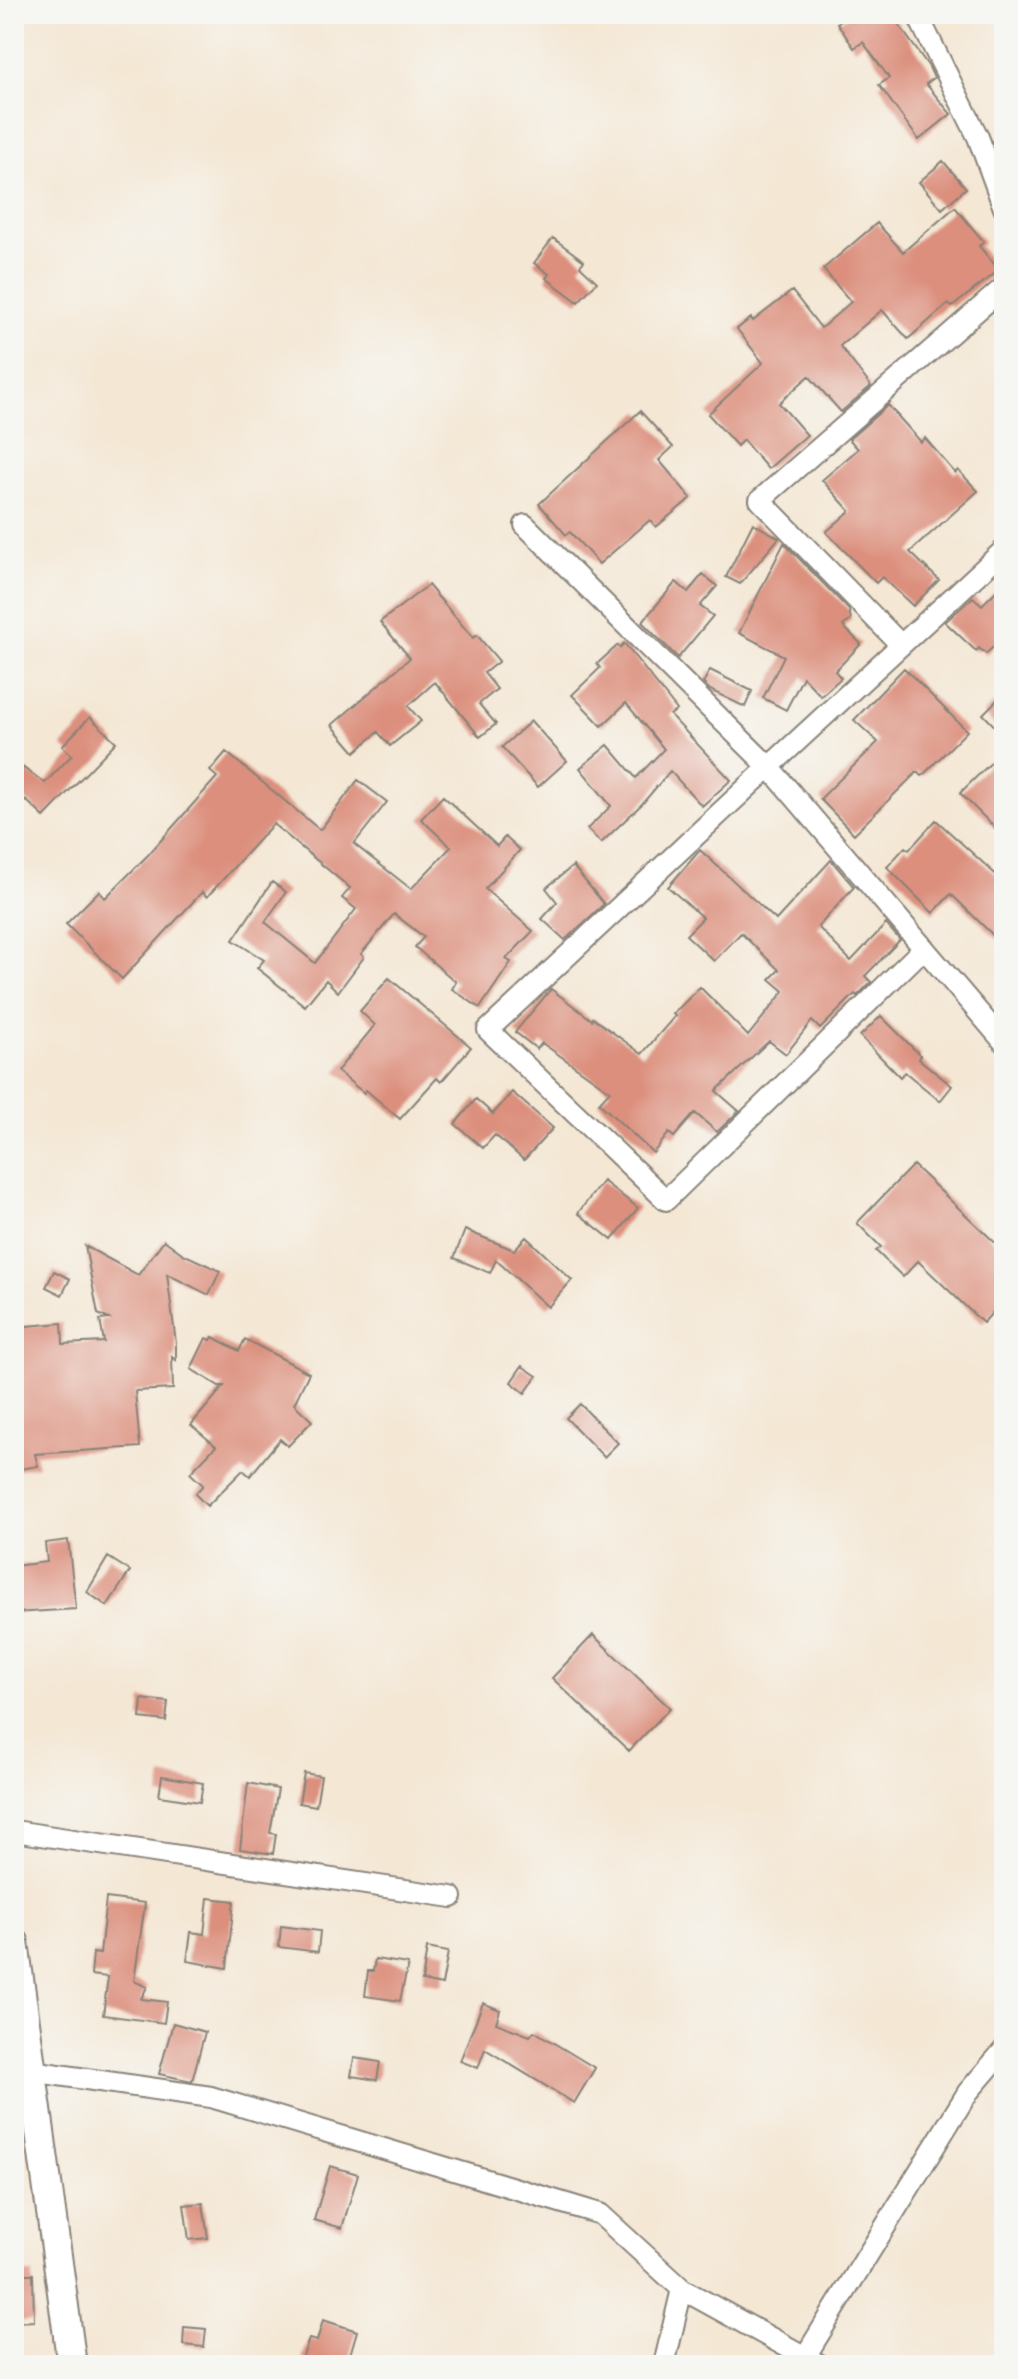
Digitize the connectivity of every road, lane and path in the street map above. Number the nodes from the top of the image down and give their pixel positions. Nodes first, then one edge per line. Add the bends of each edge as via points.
1 (917, 14) edge
2 (1004, 208) edge
3 (1004, 287) edge
4 (525, 525) dead end
5 (1004, 550) edge
6 (901, 645) junction
7 (769, 767) junction
8 (924, 948) junction
9 (1004, 1042) edge
10 (14, 1831) edge
11 (452, 1897) dead end
12 (14, 1942) edge
13 (1004, 2050) edge
14 (31, 2071) junction
15 (682, 2289) junction
16 (808, 2362) edge
17 (72, 2365) edge
18 (664, 2365) edge

1 - 2 street via 978,137
3 - 6 street via 760,500
4 - 7 street
5 - 6 street
6 - 7 street
7 - 8 street
7 - 8 street via 488,1030 666,1200
8 - 9 street
10 - 11 street
12 - 14 main road
13 - 16 street via 968,2092
14 - 15 street via 211,2097 600,2214
14 - 17 main road
15 - 16 street
15 - 18 street

